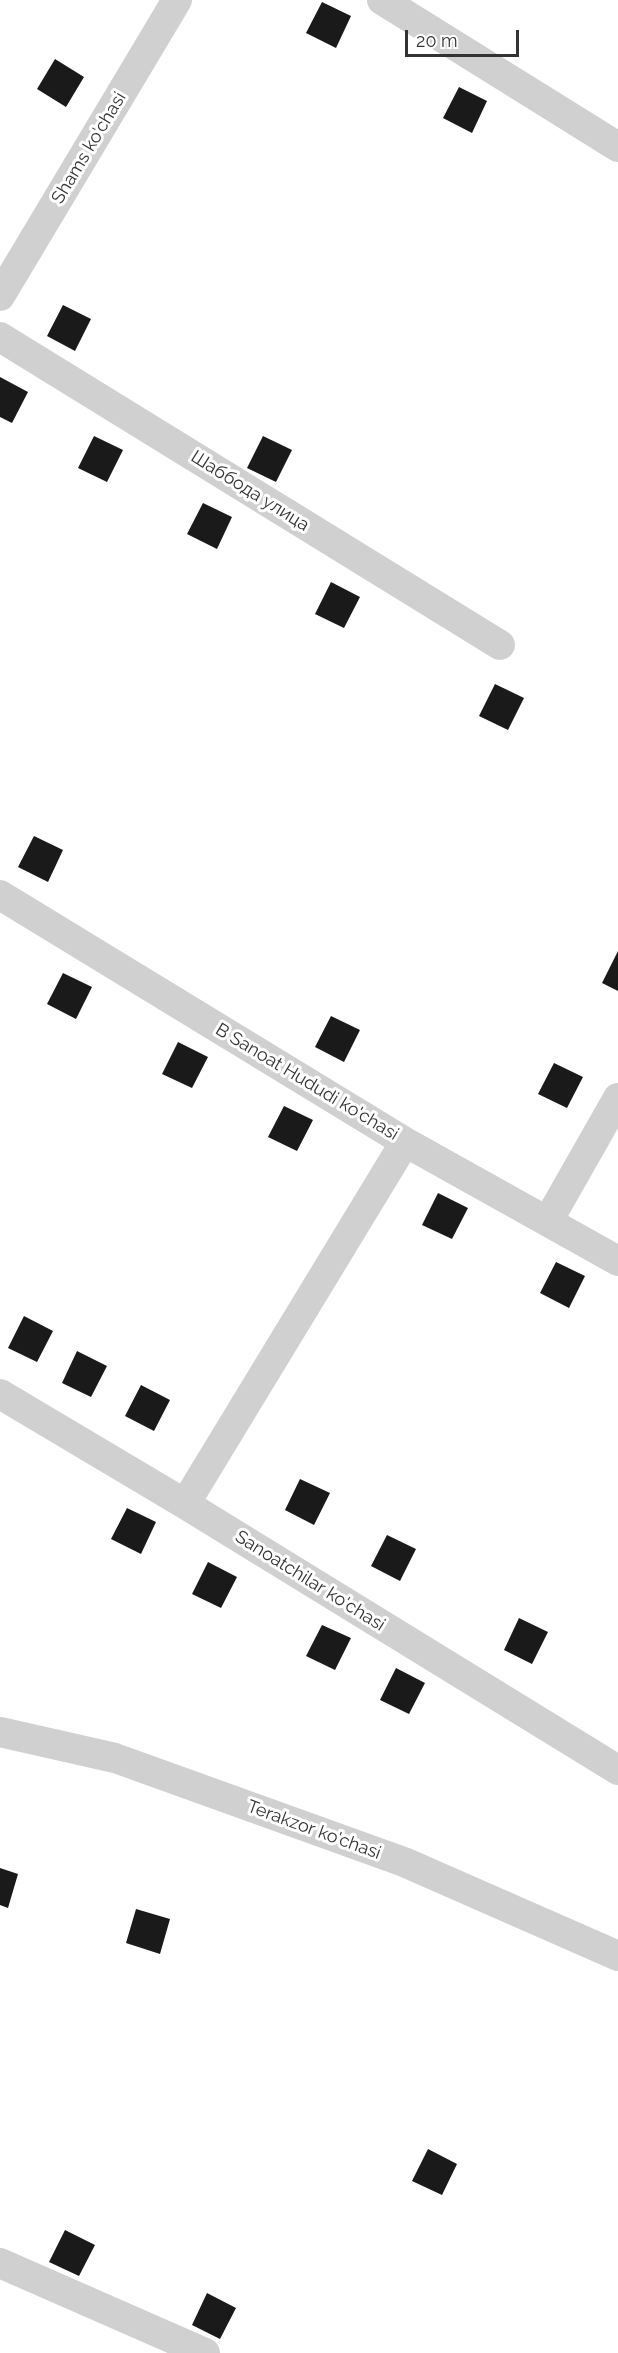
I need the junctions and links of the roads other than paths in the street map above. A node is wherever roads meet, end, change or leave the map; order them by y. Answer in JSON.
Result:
{"nodes":[{"id":1,"x":382,"y":0,"type":"edge"},
{"id":2,"x":165,"y":4,"type":"edge"},
{"id":3,"x":618,"y":147,"type":"edge"},
{"id":4,"x":0,"y":296,"type":"edge"},
{"id":5,"x":0,"y":337,"type":"edge"},
{"id":6,"x":500,"y":645,"type":"dead end"},
{"id":7,"x":0,"y":895,"type":"edge"},
{"id":8,"x":618,"y":1098,"type":"edge"},
{"id":9,"x":405,"y":1142,"type":"junction"},
{"id":10,"x":548,"y":1221,"type":"junction"},
{"id":11,"x":618,"y":1261,"type":"edge"},
{"id":12,"x":0,"y":1394,"type":"edge"},
{"id":13,"x":185,"y":1504,"type":"junction"},
{"id":14,"x":0,"y":1732,"type":"edge"},
{"id":15,"x":618,"y":1770,"type":"edge"},
{"id":16,"x":618,"y":1956,"type":"edge"},
{"id":17,"x":3,"y":2269,"type":"edge"},
{"id":18,"x":205,"y":2353,"type":"edge"}],
"edges":[{"from":1,"to":3,"type":"street"},
{"from":2,"to":4,"type":"street","name":"Shams ko'chasi"},
{"from":5,"to":6,"type":"street","name":"Шаббода улица"},
{"from":7,"to":9,"type":"street","name":"B Sanoat Hududi ko'chasi"},
{"from":8,"to":10,"type":"street"},
{"from":9,"to":10,"type":"street","name":"B Sanoat Hududi ko'chasi"},
{"from":9,"to":13,"type":"street"},
{"from":10,"to":11,"type":"street","name":"B Sanoat Hududi ko'chasi"},
{"from":12,"to":13,"type":"street","name":"Sanoatchilar ko'chasi"},
{"from":13,"to":15,"type":"street","name":"Sanoatchilar ko'chasi"},
{"from":14,"to":16,"type":"street","name":"Terakzor ko'chasi"},
{"from":17,"to":18,"type":"street"}]}
